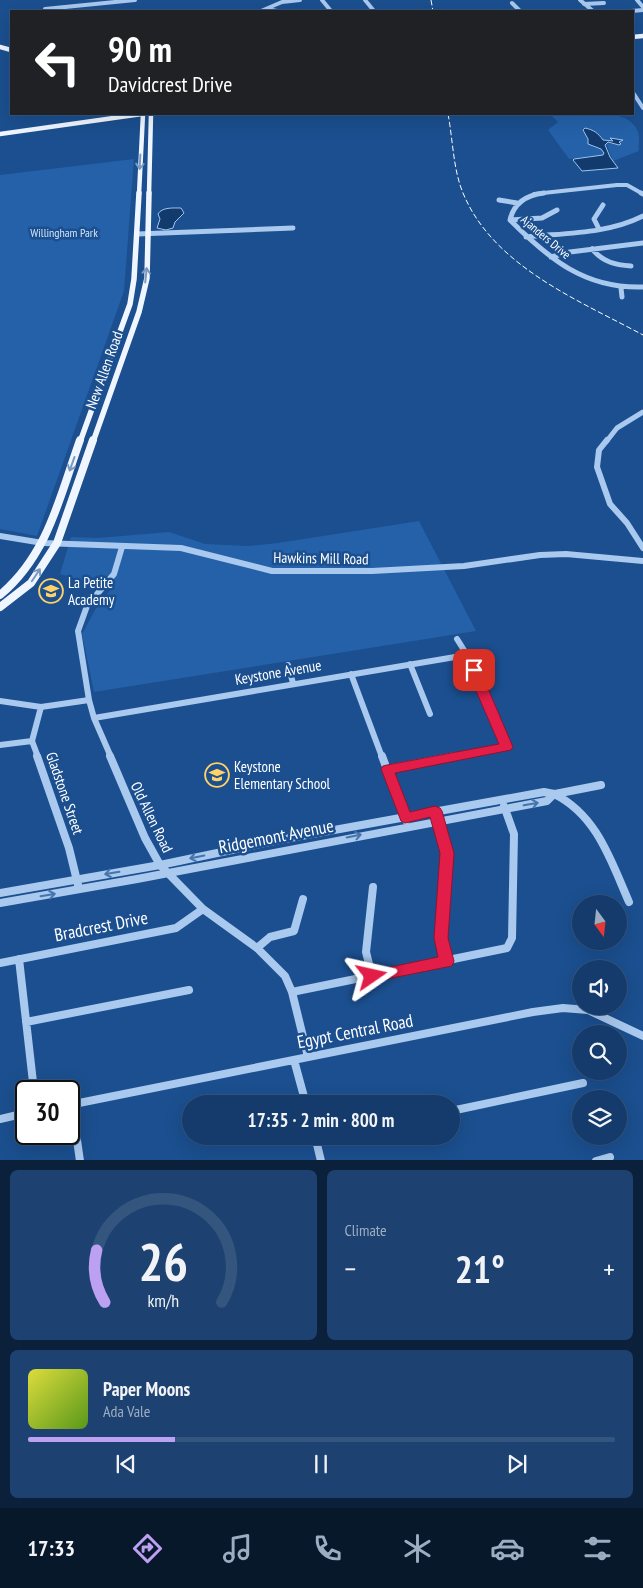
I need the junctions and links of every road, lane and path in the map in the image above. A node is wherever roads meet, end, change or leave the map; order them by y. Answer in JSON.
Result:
{"nodes":[{"id":1,"x":135,"y":0,"type":"edge"},
{"id":2,"x":300,"y":0,"type":"edge"},
{"id":3,"x":322,"y":0,"type":"edge"},
{"id":4,"x":365,"y":0,"type":"edge"},
{"id":5,"x":580,"y":0,"type":"edge"},
{"id":6,"x":637,"y":0,"type":"edge"},
{"id":7,"x":100,"y":2,"type":"edge"},
{"id":8,"x":512,"y":3,"type":"dead end"},
{"id":9,"x":604,"y":3,"type":"dead end"},
{"id":10,"x":584,"y":4,"type":"junction"},
{"id":11,"x":45,"y":9,"type":"dead end"},
{"id":12,"x":267,"y":9,"type":"junction"},
{"id":13,"x":643,"y":9,"type":"edge"},
{"id":14,"x":264,"y":10,"type":"edge"},
{"id":15,"x":272,"y":10,"type":"edge"},
{"id":16,"x":330,"y":10,"type":"edge"},
{"id":17,"x":373,"y":10,"type":"edge"},
{"id":18,"x":519,"y":10,"type":"edge"},
{"id":19,"x":592,"y":10,"type":"edge"},
{"id":20,"x":642,"y":102,"type":"edge"},
{"id":21,"x":643,"y":108,"type":"edge"},
{"id":22,"x":120,"y":115,"type":"edge"},
{"id":23,"x":134,"y":115,"type":"edge"},
{"id":24,"x":141,"y":115,"type":"edge"},
{"id":25,"x":151,"y":116,"type":"edge"},
{"id":26,"x":110,"y":118,"type":"junction"},
{"id":27,"x":137,"y":123,"type":"junction"},
{"id":28,"x":0,"y":133,"type":"edge"},
{"id":29,"x":643,"y":194,"type":"edge"},
{"id":30,"x":499,"y":200,"type":"dead end"},
{"id":31,"x":517,"y":203,"type":"junction"},
{"id":32,"x":604,"y":205,"type":"dead end"},
{"id":33,"x":556,"y":210,"type":"dead end"},
{"id":34,"x":643,"y":216,"type":"edge"},
{"id":35,"x":510,"y":220,"type":"junction"},
{"id":36,"x":293,"y":228,"type":"dead end"},
{"id":37,"x":599,"y":229,"type":"junction"},
{"id":38,"x":137,"y":234,"type":"junction"},
{"id":39,"x":148,"y":234,"type":"junction"},
{"id":40,"x":526,"y":237,"type":"junction"},
{"id":41,"x":643,"y":243,"type":"edge"},
{"id":42,"x":592,"y":249,"type":"junction"},
{"id":43,"x":551,"y":257,"type":"junction"},
{"id":44,"x":631,"y":266,"type":"dead end"},
{"id":45,"x":643,"y":287,"type":"edge"},
{"id":46,"x":622,"y":288,"type":"junction"},
{"id":47,"x":622,"y":297,"type":"dead end"},
{"id":48,"x":643,"y":412,"type":"edge"},
{"id":49,"x":88,"y":418,"type":"junction"},
{"id":50,"x":97,"y":430,"type":"junction"},
{"id":51,"x":0,"y":536,"type":"edge"},
{"id":52,"x":43,"y":543,"type":"junction"},
{"id":53,"x":57,"y":544,"type":"junction"},
{"id":54,"x":122,"y":547,"type":"junction"},
{"id":55,"x":643,"y":548,"type":"edge"},
{"id":56,"x":643,"y":561,"type":"edge"},
{"id":57,"x":0,"y":595,"type":"edge"},
{"id":58,"x":0,"y":607,"type":"edge"},
{"id":59,"x":457,"y":639,"type":"dead end"},
{"id":60,"x":467,"y":655,"type":"junction"},
{"id":61,"x":410,"y":664,"type":"junction"},
{"id":62,"x":288,"y":666,"type":"dead end"},
{"id":63,"x":351,"y":674,"type":"junction"},
{"id":64,"x":293,"y":682,"type":"junction"},
{"id":65,"x":89,"y":700,"type":"junction"},
{"id":66,"x":0,"y":701,"type":"edge"},
{"id":67,"x":41,"y":707,"type":"junction"},
{"id":68,"x":430,"y":714,"type":"dead end"},
{"id":69,"x":94,"y":718,"type":"junction"},
{"id":70,"x":32,"y":741,"type":"junction"},
{"id":71,"x":0,"y":745,"type":"edge"},
{"id":72,"x":387,"y":769,"type":"junction"},
{"id":73,"x":601,"y":785,"type":"dead end"},
{"id":74,"x":554,"y":794,"type":"junction"},
{"id":75,"x":503,"y":805,"type":"junction"},
{"id":76,"x":435,"y":811,"type":"junction"},
{"id":77,"x":405,"y":818,"type":"junction"},
{"id":78,"x":438,"y":821,"type":"junction"},
{"id":79,"x":409,"y":826,"type":"junction"},
{"id":80,"x":160,"y":865,"type":"junction"},
{"id":81,"x":169,"y":873,"type":"junction"},
{"id":82,"x":75,"y":879,"type":"junction"},
{"id":83,"x":373,"y":887,"type":"dead end"},
{"id":84,"x":79,"y":889,"type":"junction"},
{"id":85,"x":0,"y":893,"type":"edge"},
{"id":86,"x":303,"y":900,"type":"dead end"},
{"id":87,"x":630,"y":902,"type":"dead end"},
{"id":88,"x":0,"y":903,"type":"edge"},
{"id":89,"x":203,"y":909,"type":"junction"},
{"id":90,"x":256,"y":948,"type":"junction"},
{"id":91,"x":19,"y":959,"type":"junction"},
{"id":92,"x":447,"y":961,"type":"junction"},
{"id":93,"x":0,"y":963,"type":"edge"},
{"id":94,"x":372,"y":976,"type":"junction"},
{"id":95,"x":189,"y":990,"type":"dead end"},
{"id":96,"x":292,"y":992,"type":"junction"},
{"id":97,"x":26,"y":1022,"type":"junction"},
{"id":98,"x":643,"y":1036,"type":"edge"},
{"id":99,"x":308,"y":1057,"type":"junction"},
{"id":100,"x":294,"y":1060,"type":"junction"},
{"id":101,"x":33,"y":1080,"type":"edge"},
{"id":102,"x":583,"y":1083,"type":"dead end"},
{"id":103,"x":304,"y":1095,"type":"edge"},
{"id":104,"x":80,"y":1103,"type":"edge"},
{"id":105,"x":460,"y":1109,"type":"edge"},
{"id":106,"x":15,"y":1116,"type":"edge"},
{"id":107,"x":0,"y":1119,"type":"edge"},
{"id":108,"x":77,"y":1145,"type":"edge"},
{"id":109,"x":317,"y":1145,"type":"edge"},
{"id":110,"x":610,"y":1157,"type":"dead end"},
{"id":111,"x":80,"y":1160,"type":"edge"},
{"id":112,"x":321,"y":1160,"type":"edge"},
{"id":113,"x":596,"y":1160,"type":"edge"}],
"edges":[{"from":1,"to":7,"type":"street"},
{"from":2,"to":12,"type":"street"},
{"from":3,"to":16,"type":"street"},
{"from":4,"to":17,"type":"street"},
{"from":5,"to":10,"type":"street"},
{"from":6,"to":13,"type":"street"},
{"from":7,"to":11,"type":"street"},
{"from":8,"to":18,"type":"street"},
{"from":9,"to":10,"type":"street"},
{"from":10,"to":19,"type":"street"},
{"from":12,"to":14,"type":"street"},
{"from":12,"to":15,"type":"street"},
{"from":20,"to":21,"type":"street"},
{"from":22,"to":28,"type":"main road"},
{"from":23,"to":26,"type":"main road"},
{"from":24,"to":27,"type":"main road","name":"New Allen Road"},
{"from":25,"to":39,"type":"main road","name":"New Allen Road"},
{"from":26,"to":27,"type":"main road"},
{"from":26,"to":28,"type":"main road"},
{"from":27,"to":38,"type":"main road","name":"New Allen Road","one_way":true},
{"from":29,"to":31,"type":"street"},
{"from":30,"to":31,"type":"street"},
{"from":31,"to":35,"type":"street","name":"Ajanders Drive"},
{"from":32,"to":37,"type":"street"},
{"from":33,"to":35,"type":"street"},
{"from":34,"to":37,"type":"street"},
{"from":35,"to":40,"type":"street","name":"Ajanders Drive"},
{"from":36,"to":39,"type":"street"},
{"from":37,"to":40,"type":"street"},
{"from":38,"to":39,"type":"street"},
{"from":38,"to":49,"type":"main road","name":"New Allen Road"},
{"from":50,"to":39,"type":"main road","name":"New Allen Road","one_way":true},
{"from":40,"to":43,"type":"street","name":"Ajanders Drive"},
{"from":41,"to":42,"type":"street"},
{"from":42,"to":43,"type":"street"},
{"from":42,"to":44,"type":"street"},
{"from":43,"to":46,"type":"street","name":"Ajanders Drive"},
{"from":45,"to":46,"type":"street","name":"Ajanders Drive"},
{"from":46,"to":47,"type":"street"},
{"from":48,"to":55,"type":"street"},
{"from":49,"to":50,"type":"main road"},
{"from":49,"to":52,"type":"main road","name":"New Allen Road","one_way":true},
{"from":50,"to":53,"type":"main road","name":"New Allen Road"},
{"from":51,"to":52,"type":"street","name":"Hawkins Mill Road"},
{"from":52,"to":53,"type":"street","name":"Hawkins Mill Road"},
{"from":52,"to":57,"type":"main road","name":"New Allen Road"},
{"from":53,"to":54,"type":"street","name":"Hawkins Mill Road"},
{"from":58,"to":53,"type":"main road","name":"New Allen Road","one_way":true},
{"from":54,"to":56,"type":"street","name":"Hawkins Mill Road"},
{"from":54,"to":65,"type":"street","name":"Old Allen Road"},
{"from":59,"to":60,"type":"street"},
{"from":60,"to":61,"type":"street","name":"Keystone Avenue"},
{"from":60,"to":72,"type":"street"},
{"from":61,"to":63,"type":"street","name":"Keystone Avenue"},
{"from":61,"to":68,"type":"street"},
{"from":62,"to":64,"type":"street"},
{"from":63,"to":64,"type":"street","name":"Keystone Avenue"},
{"from":63,"to":72,"type":"street"},
{"from":64,"to":69,"type":"street","name":"Keystone Avenue"},
{"from":65,"to":67,"type":"street"},
{"from":65,"to":69,"type":"street","name":"Old Allen Road"},
{"from":66,"to":67,"type":"street"},
{"from":67,"to":70,"type":"street","name":"Gladstone Street"},
{"from":69,"to":80,"type":"street","name":"Old Allen Road"},
{"from":70,"to":71,"type":"street"},
{"from":70,"to":82,"type":"street","name":"Gladstone Street"},
{"from":72,"to":77,"type":"street"},
{"from":73,"to":74,"type":"street","name":"Ridgemont Avenue"},
{"from":74,"to":75,"type":"street","name":"Ridgemont Avenue"},
{"from":74,"to":87,"type":"street"},
{"from":75,"to":76,"type":"street","name":"Ridgemont Avenue"},
{"from":75,"to":78,"type":"street","name":"Ridgemont Avenue"},
{"from":75,"to":92,"type":"street"},
{"from":76,"to":77,"type":"street","name":"Ridgemont Avenue"},
{"from":76,"to":78,"type":"street"},
{"from":77,"to":79,"type":"street"},
{"from":77,"to":80,"type":"street","name":"Ridgemont Avenue","one_way":true},
{"from":78,"to":79,"type":"street","name":"Ridgemont Avenue"},
{"from":78,"to":92,"type":"street"},
{"from":81,"to":79,"type":"street","name":"Ridgemont Avenue","one_way":true},
{"from":80,"to":81,"type":"street","name":"Old Allen Road"},
{"from":80,"to":82,"type":"street","name":"Ridgemont Avenue","one_way":true},
{"from":81,"to":84,"type":"street","name":"Ridgemont Avenue"},
{"from":81,"to":89,"type":"street","name":"Old Allen Road"},
{"from":82,"to":84,"type":"street","name":"Gladstone Street"},
{"from":82,"to":85,"type":"street","name":"Ridgemont Avenue"},
{"from":83,"to":94,"type":"street"},
{"from":88,"to":84,"type":"street","name":"Ridgemont Avenue","one_way":true},
{"from":86,"to":90,"type":"street"},
{"from":89,"to":90,"type":"street","name":"Old Allen Road"},
{"from":89,"to":91,"type":"street","name":"Bradcrest Drive"},
{"from":90,"to":96,"type":"street","name":"Old Allen Road"},
{"from":91,"to":93,"type":"street","name":"Bradcrest Drive"},
{"from":91,"to":97,"type":"street"},
{"from":92,"to":94,"type":"street"},
{"from":94,"to":96,"type":"street"},
{"from":95,"to":97,"type":"street"},
{"from":96,"to":99,"type":"street","name":"Old Allen Road"},
{"from":97,"to":101,"type":"street"},
{"from":98,"to":99,"type":"street","name":"Egypt Central Road"},
{"from":99,"to":100,"type":"street","name":"Egypt Central Road"},
{"from":100,"to":103,"type":"street"},
{"from":100,"to":104,"type":"street","name":"Egypt Central Road"},
{"from":102,"to":105,"type":"street"},
{"from":106,"to":107,"type":"street"},
{"from":108,"to":111,"type":"street"},
{"from":109,"to":112,"type":"street"},
{"from":110,"to":113,"type":"street"}]}
